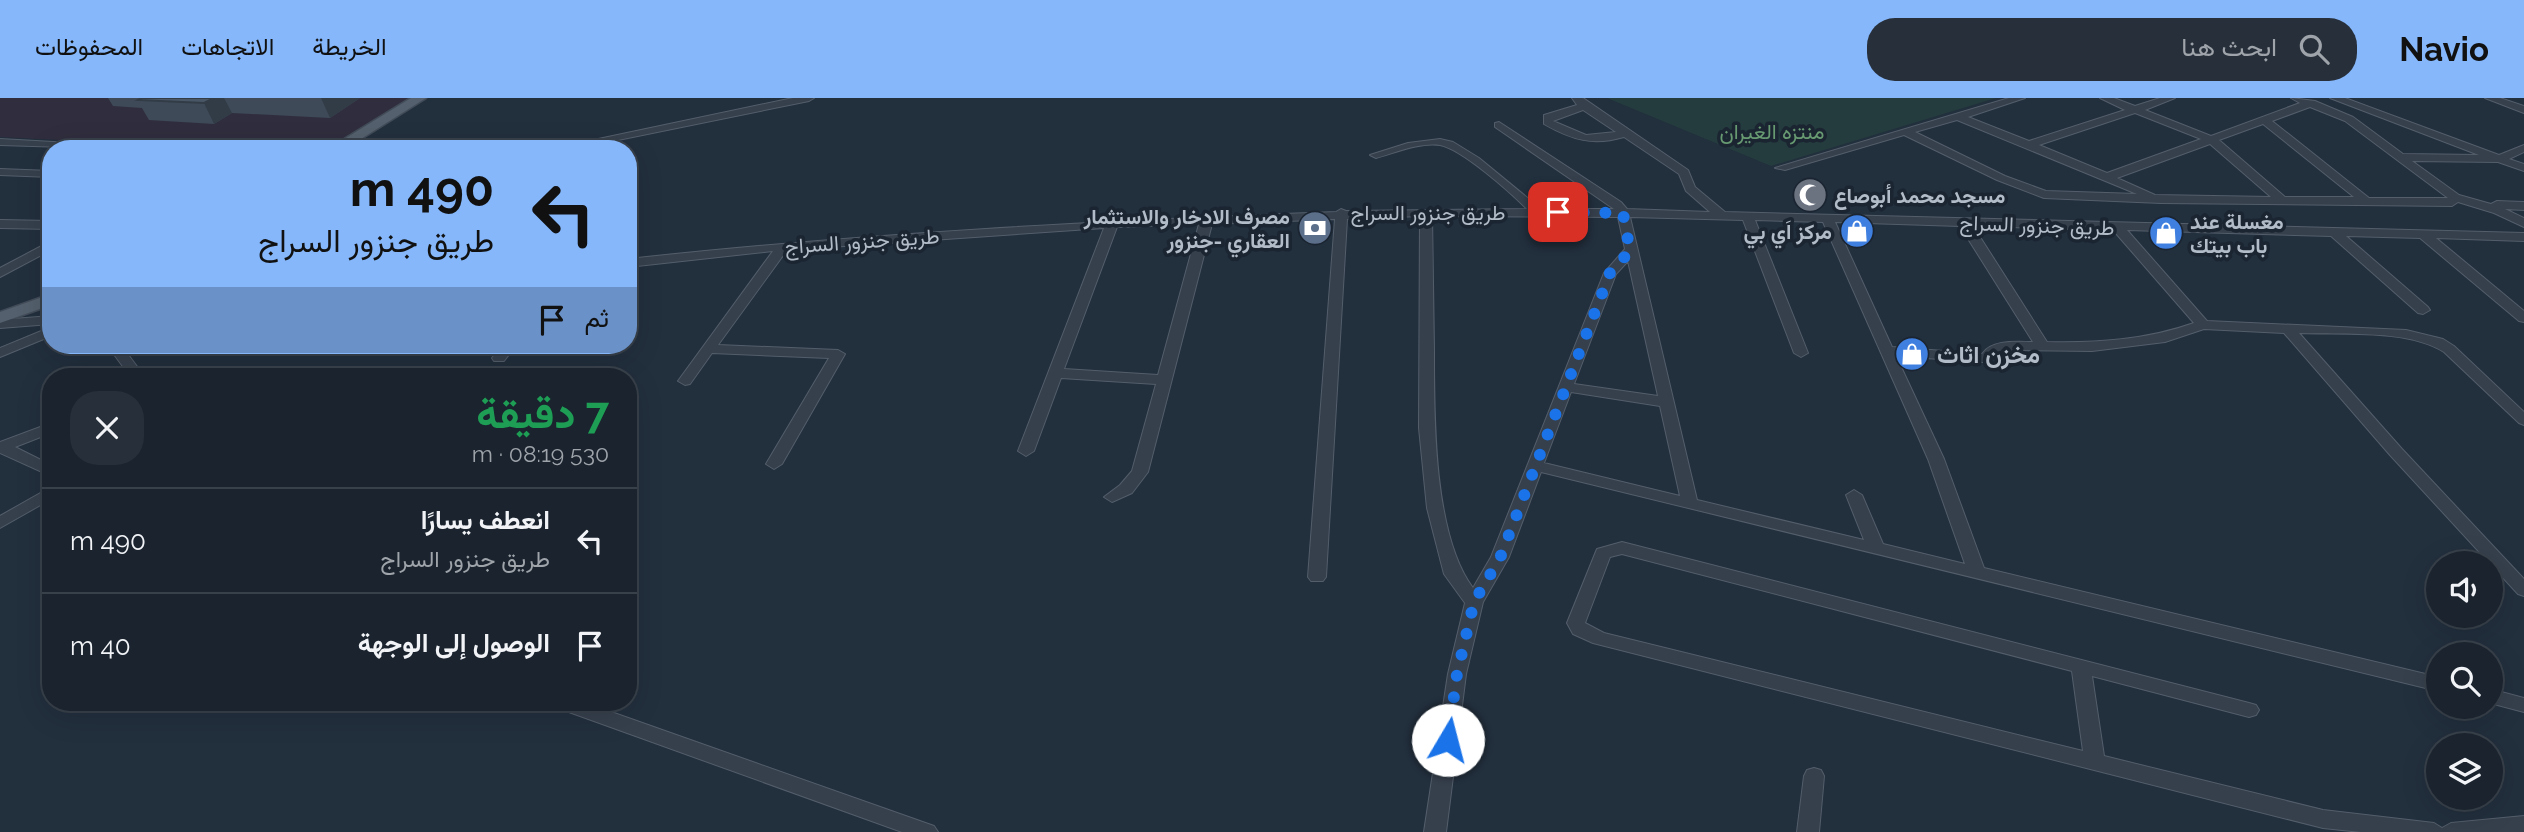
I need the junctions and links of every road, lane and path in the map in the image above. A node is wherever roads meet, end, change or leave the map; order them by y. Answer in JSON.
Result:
{"nodes":[{"id":1,"x":421,"y":98,"type":"edge"},
{"id":2,"x":433,"y":98,"type":"edge"},
{"id":3,"x":809,"y":98,"type":"edge"},
{"id":4,"x":2020,"y":98,"type":"edge"},
{"id":5,"x":2105,"y":98,"type":"edge"},
{"id":6,"x":2170,"y":98,"type":"edge"},
{"id":7,"x":2296,"y":98,"type":"edge"},
{"id":8,"x":2335,"y":98,"type":"edge"},
{"id":9,"x":2490,"y":98,"type":"edge"},
{"id":10,"x":1580,"y":102,"type":"edge"},
{"id":11,"x":2311,"y":103,"type":"junction"},
{"id":12,"x":2135,"y":109,"type":"junction"},
{"id":13,"x":2524,"y":110,"type":"edge"},
{"id":14,"x":1960,"y":117,"type":"junction"},
{"id":15,"x":2265,"y":120,"type":"junction"},
{"id":16,"x":1499,"y":125,"type":"dead end"},
{"id":17,"x":1906,"y":132,"type":"junction"},
{"id":18,"x":1626,"y":133,"type":"junction"},
{"id":19,"x":350,"y":140,"type":"edge"},
{"id":20,"x":364,"y":140,"type":"edge"},
{"id":21,"x":601,"y":140,"type":"edge"},
{"id":22,"x":2212,"y":140,"type":"junction"},
{"id":23,"x":0,"y":142,"type":"edge"},
{"id":24,"x":42,"y":144,"type":"edge"},
{"id":25,"x":2029,"y":145,"type":"junction"},
{"id":26,"x":0,"y":148,"type":"edge"},
{"id":27,"x":2524,"y":148,"type":"edge"},
{"id":28,"x":42,"y":150,"type":"edge"},
{"id":29,"x":1376,"y":155,"type":"dead end"},
{"id":30,"x":2401,"y":157,"type":"junction"},
{"id":31,"x":2499,"y":159,"type":"junction"},
{"id":32,"x":1781,"y":168,"type":"dead end"},
{"id":33,"x":2524,"y":168,"type":"edge"},
{"id":34,"x":0,"y":172,"type":"edge"},
{"id":35,"x":42,"y":174,"type":"edge"},
{"id":36,"x":2105,"y":178,"type":"junction"},
{"id":37,"x":2455,"y":198,"type":"junction"},
{"id":38,"x":2161,"y":199,"type":"junction"},
{"id":39,"x":2282,"y":200,"type":"junction"},
{"id":40,"x":2366,"y":201,"type":"junction"},
{"id":41,"x":2484,"y":205,"type":"junction"},
{"id":42,"x":2524,"y":206,"type":"edge"},
{"id":43,"x":1426,"y":212,"type":"junction"},
{"id":44,"x":1537,"y":212,"type":"junction"},
{"id":45,"x":1341,"y":213,"type":"junction"},
{"id":46,"x":1623,"y":213,"type":"junction"},
{"id":47,"x":1721,"y":215,"type":"junction"},
{"id":48,"x":1748,"y":217,"type":"junction"},
{"id":49,"x":1827,"y":218,"type":"junction"},
{"id":50,"x":1207,"y":219,"type":"junction"},
{"id":51,"x":1964,"y":222,"type":"junction"},
{"id":52,"x":2524,"y":223,"type":"edge"},
{"id":53,"x":0,"y":224,"type":"edge"},
{"id":54,"x":1112,"y":224,"type":"junction"},
{"id":55,"x":42,"y":225,"type":"edge"},
{"id":56,"x":2118,"y":228,"type":"junction"},
{"id":57,"x":2335,"y":233,"type":"junction"},
{"id":58,"x":2424,"y":235,"type":"junction"},
{"id":59,"x":2524,"y":237,"type":"edge"},
{"id":60,"x":783,"y":246,"type":"junction"},
{"id":61,"x":42,"y":250,"type":"edge"},
{"id":62,"x":1630,"y":251,"type":"junction"},
{"id":63,"x":637,"y":261,"type":"edge"},
{"id":64,"x":0,"y":273,"type":"edge"},
{"id":65,"x":42,"y":295,"type":"edge"},
{"id":66,"x":42,"y":302,"type":"edge"},
{"id":67,"x":0,"y":310,"type":"edge"},
{"id":68,"x":2423,"y":310,"type":"dead end"},
{"id":69,"x":2523,"y":316,"type":"edge"},
{"id":70,"x":0,"y":318,"type":"edge"},
{"id":71,"x":42,"y":321,"type":"edge"},
{"id":72,"x":0,"y":324,"type":"edge"},
{"id":73,"x":2203,"y":325,"type":"junction"},
{"id":74,"x":2288,"y":329,"type":"junction"},
{"id":75,"x":42,"y":335,"type":"edge"},
{"id":76,"x":2043,"y":347,"type":"junction"},
{"id":77,"x":709,"y":349,"type":"junction"},
{"id":78,"x":1888,"y":351,"type":"junction"},
{"id":79,"x":0,"y":354,"type":"edge"},
{"id":80,"x":502,"y":354,"type":"edge"},
{"id":81,"x":1801,"y":354,"type":"dead end"},
{"id":82,"x":499,"y":358,"type":"dead end"},
{"id":83,"x":1056,"y":373,"type":"junction"},
{"id":84,"x":1164,"y":380,"type":"junction"},
{"id":85,"x":685,"y":381,"type":"dead end"},
{"id":86,"x":1567,"y":387,"type":"junction"},
{"id":87,"x":1665,"y":401,"type":"junction"},
{"id":88,"x":2524,"y":420,"type":"edge"},
{"id":89,"x":42,"y":431,"type":"edge"},
{"id":90,"x":1,"y":448,"type":"edge"},
{"id":91,"x":1026,"y":451,"type":"dead end"},
{"id":92,"x":774,"y":464,"type":"dead end"},
{"id":93,"x":1536,"y":466,"type":"junction"},
{"id":94,"x":42,"y":467,"type":"edge"},
{"id":95,"x":1854,"y":495,"type":"dead end"},
{"id":96,"x":42,"y":497,"type":"edge"},
{"id":97,"x":1112,"y":497,"type":"dead end"},
{"id":98,"x":1690,"y":503,"type":"junction"},
{"id":99,"x":0,"y":523,"type":"edge"},
{"id":100,"x":1877,"y":550,"type":"junction"},
{"id":101,"x":1978,"y":574,"type":"junction"},
{"id":102,"x":1317,"y":577,"type":"dead end"},
{"id":103,"x":2524,"y":590,"type":"edge"},
{"id":104,"x":1474,"y":602,"type":"junction"},
{"id":105,"x":2081,"y":666,"type":"junction"},
{"id":106,"x":2426,"y":681,"type":"edge"},
{"id":107,"x":2503,"y":699,"type":"edge"},
{"id":108,"x":2524,"y":705,"type":"edge"},
{"id":109,"x":2249,"y":710,"type":"dead end"},
{"id":110,"x":587,"y":711,"type":"edge"},
{"id":111,"x":2095,"y":762,"type":"junction"},
{"id":112,"x":1814,"y":776,"type":"dead end"},
{"id":113,"x":2524,"y":825,"type":"edge"},
{"id":114,"x":927,"y":832,"type":"edge"},
{"id":115,"x":1435,"y":832,"type":"edge"},
{"id":116,"x":1808,"y":832,"type":"edge"},
{"id":117,"x":2434,"y":832,"type":"edge"},
{"id":118,"x":2451,"y":832,"type":"edge"}],
"edges":[{"from":1,"to":19,"type":"main road"},
{"from":2,"to":20,"type":"main road"},
{"from":3,"to":21,"type":"street"},
{"from":4,"to":14,"type":"street"},
{"from":5,"to":12,"type":"street"},
{"from":6,"to":12,"type":"street"},
{"from":7,"to":11,"type":"street"},
{"from":8,"to":31,"type":"street"},
{"from":9,"to":13,"type":"street"},
{"from":10,"to":18,"type":"street"},
{"from":10,"to":18,"type":"street"},
{"from":11,"to":15,"type":"street"},
{"from":11,"to":30,"type":"street"},
{"from":12,"to":22,"type":"street"},
{"from":12,"to":25,"type":"street"},
{"from":14,"to":17,"type":"street"},
{"from":14,"to":25,"type":"street"},
{"from":15,"to":22,"type":"street"},
{"from":15,"to":40,"type":"street"},
{"from":16,"to":46,"type":"street"},
{"from":17,"to":32,"type":"street"},
{"from":17,"to":38,"type":"street"},
{"from":18,"to":47,"type":"street"},
{"from":22,"to":36,"type":"street"},
{"from":22,"to":39,"type":"street"},
{"from":23,"to":24,"type":"street"},
{"from":25,"to":36,"type":"street"},
{"from":26,"to":28,"type":"street"},
{"from":27,"to":31,"type":"street"},
{"from":29,"to":44,"type":"street"},
{"from":30,"to":31,"type":"street"},
{"from":30,"to":37,"type":"street"},
{"from":31,"to":33,"type":"street"},
{"from":34,"to":35,"type":"street"},
{"from":36,"to":38,"type":"street"},
{"from":37,"to":40,"type":"street"},
{"from":37,"to":41,"type":"street"},
{"from":38,"to":39,"type":"street"},
{"from":39,"to":40,"type":"street"},
{"from":41,"to":42,"type":"street"},
{"from":41,"to":52,"type":"street"},
{"from":43,"to":44,"type":"street","name":"طريق جنزور السراج"},
{"from":43,"to":45,"type":"street","name":"طريق جنزور السراج"},
{"from":43,"to":104,"type":"street"},
{"from":44,"to":46,"type":"street","name":"طريق جنزور السراج"},
{"from":45,"to":50,"type":"street","name":"طريق جنزور السراج"},
{"from":45,"to":102,"type":"street"},
{"from":46,"to":47,"type":"street","name":"طريق جنزور السراج"},
{"from":46,"to":62,"type":"street"},
{"from":47,"to":48,"type":"street","name":"طريق جنزور السراج"},
{"from":48,"to":49,"type":"street","name":"طريق جنزور السراج"},
{"from":48,"to":81,"type":"street"},
{"from":49,"to":51,"type":"street","name":"طريق جنزور السراج"},
{"from":49,"to":78,"type":"street"},
{"from":50,"to":54,"type":"street","name":"طريق جنزور السراج"},
{"from":50,"to":84,"type":"street"},
{"from":51,"to":56,"type":"street","name":"طريق جنزور السراج"},
{"from":51,"to":76,"type":"street"},
{"from":53,"to":55,"type":"street"},
{"from":54,"to":60,"type":"street","name":"طريق جنزور السراج"},
{"from":54,"to":83,"type":"street"},
{"from":56,"to":57,"type":"street","name":"طريق جنزور السراج"},
{"from":56,"to":73,"type":"street"},
{"from":57,"to":58,"type":"street","name":"طريق جنزور السراج"},
{"from":57,"to":68,"type":"street"},
{"from":58,"to":59,"type":"street","name":"طريق جنزور السراج"},
{"from":58,"to":69,"type":"street"},
{"from":60,"to":63,"type":"street","name":"طريق جنزور السراج"},
{"from":60,"to":77,"type":"street"},
{"from":61,"to":64,"type":"street"},
{"from":62,"to":86,"type":"street"},
{"from":62,"to":87,"type":"street"},
{"from":65,"to":67,"type":"main road"},
{"from":66,"to":70,"type":"main road"},
{"from":71,"to":72,"type":"street"},
{"from":73,"to":74,"type":"street"},
{"from":73,"to":76,"type":"street"},
{"from":74,"to":88,"type":"street"},
{"from":74,"to":103,"type":"street"},
{"from":75,"to":79,"type":"street"},
{"from":76,"to":78,"type":"street"},
{"from":77,"to":85,"type":"street"},
{"from":77,"to":92,"type":"street"},
{"from":78,"to":101,"type":"street"},
{"from":80,"to":82,"type":"street"},
{"from":83,"to":84,"type":"street"},
{"from":83,"to":91,"type":"street"},
{"from":84,"to":97,"type":"street"},
{"from":86,"to":87,"type":"street"},
{"from":86,"to":93,"type":"street"},
{"from":87,"to":98,"type":"street"},
{"from":89,"to":90,"type":"street"},
{"from":90,"to":94,"type":"street"},
{"from":93,"to":98,"type":"street"},
{"from":93,"to":104,"type":"street"},
{"from":95,"to":100,"type":"street"},
{"from":96,"to":99,"type":"street"},
{"from":98,"to":100,"type":"street"},
{"from":100,"to":101,"type":"street"},
{"from":101,"to":106,"type":"street"},
{"from":104,"to":115,"type":"street"},
{"from":105,"to":109,"type":"street"},
{"from":105,"to":111,"type":"street"},
{"from":105,"to":111,"type":"street"},
{"from":107,"to":108,"type":"street"},
{"from":110,"to":114,"type":"street"},
{"from":111,"to":117,"type":"street"},
{"from":112,"to":116,"type":"street"},
{"from":113,"to":118,"type":"street"}]}
